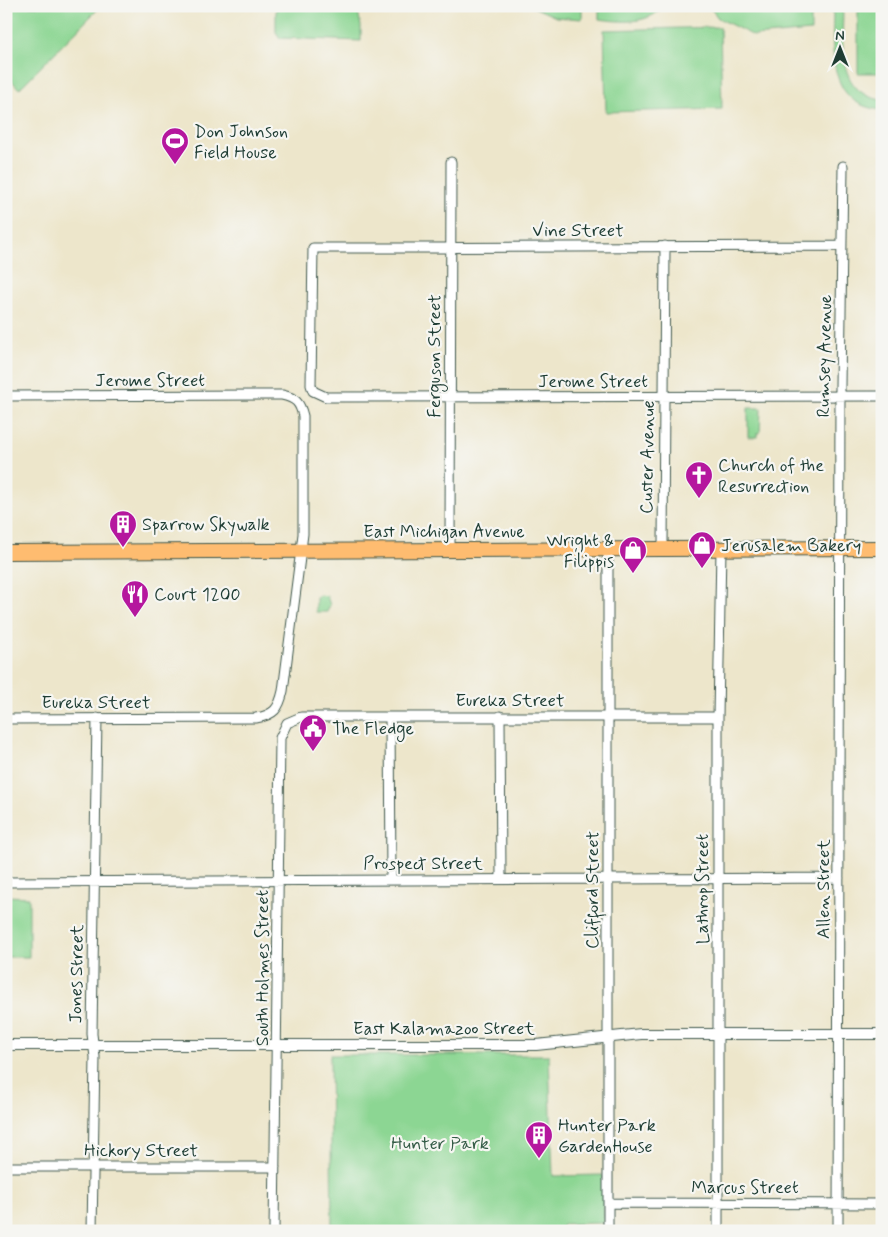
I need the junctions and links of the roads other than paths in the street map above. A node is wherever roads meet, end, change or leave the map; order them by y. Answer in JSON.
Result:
{"nodes":[{"id":1,"x":451,"y":162,"type":"dead end"},
{"id":2,"x":843,"y":166,"type":"dead end"},
{"id":3,"x":665,"y":246,"type":"junction"},
{"id":4,"x":842,"y":246,"type":"junction"},
{"id":5,"x":450,"y":247,"type":"junction"},
{"id":6,"x":311,"y":385,"type":"joint"},
{"id":7,"x":6,"y":396,"type":"edge"},
{"id":8,"x":840,"y":396,"type":"junction"},
{"id":9,"x":882,"y":396,"type":"edge"},
{"id":10,"x":450,"y":397,"type":"junction"},
{"id":11,"x":664,"y":397,"type":"junction"},
{"id":12,"x":608,"y":548,"type":"junction"},
{"id":13,"x":662,"y":548,"type":"junction"},
{"id":14,"x":721,"y":548,"type":"junction"},
{"id":15,"x":840,"y":548,"type":"junction"},
{"id":16,"x":882,"y":548,"type":"edge"},
{"id":17,"x":450,"y":550,"type":"junction"},
{"id":18,"x":302,"y":551,"type":"junction"},
{"id":19,"x":6,"y":552,"type":"edge"},
{"id":20,"x":500,"y":716,"type":"junction"},
{"id":21,"x":608,"y":716,"type":"junction"},
{"id":22,"x":302,"y":717,"type":"joint"},
{"id":23,"x":390,"y":717,"type":"junction"},
{"id":24,"x":718,"y":717,"type":"junction"},
{"id":25,"x":98,"y":718,"type":"junction"},
{"id":26,"x":6,"y":719,"type":"edge"},
{"id":27,"x":608,"y":878,"type":"junction"},
{"id":28,"x":719,"y":878,"type":"junction"},
{"id":29,"x":839,"y":878,"type":"junction"},
{"id":30,"x":501,"y":879,"type":"junction"},
{"id":31,"x":278,"y":880,"type":"junction"},
{"id":32,"x":391,"y":880,"type":"junction"},
{"id":33,"x":6,"y":882,"type":"edge"},
{"id":34,"x":94,"y":882,"type":"junction"},
{"id":35,"x":718,"y":1033,"type":"junction"},
{"id":36,"x":840,"y":1034,"type":"junction"},
{"id":37,"x":882,"y":1034,"type":"edge"},
{"id":38,"x":608,"y":1037,"type":"junction"},
{"id":39,"x":6,"y":1045,"type":"edge"},
{"id":40,"x":278,"y":1045,"type":"junction"},
{"id":41,"x":93,"y":1046,"type":"junction"},
{"id":42,"x":93,"y":1166,"type":"junction"},
{"id":43,"x":6,"y":1167,"type":"edge"},
{"id":44,"x":275,"y":1167,"type":"junction"},
{"id":45,"x":608,"y":1203,"type":"junction"},
{"id":46,"x":718,"y":1203,"type":"junction"},
{"id":47,"x":838,"y":1204,"type":"junction"},
{"id":48,"x":882,"y":1204,"type":"edge"},
{"id":49,"x":92,"y":1231,"type":"edge"},
{"id":50,"x":274,"y":1231,"type":"edge"},
{"id":51,"x":608,"y":1231,"type":"edge"},
{"id":52,"x":718,"y":1231,"type":"edge"},
{"id":53,"x":838,"y":1231,"type":"edge"}],
"edges":[{"from":1,"to":5,"type":"street","name":"Ferguson Street"},
{"from":2,"to":4,"type":"street","name":"Rumsey Avenue"},
{"from":3,"to":4,"type":"street","name":"Vine Street"},
{"from":3,"to":5,"type":"street","name":"Vine Street"},
{"from":3,"to":11,"type":"street","name":"Custer Avenue"},
{"from":4,"to":8,"type":"street","name":"Rumsey Avenue"},
{"from":5,"to":6,"type":"street","name":"Vine Street"},
{"from":5,"to":10,"type":"street","name":"Ferguson Street"},
{"from":6,"to":10,"type":"street","name":"Jerome Street"},
{"from":7,"to":18,"type":"street","name":"Jerome Street"},
{"from":8,"to":9,"type":"street","name":"Jerome Street"},
{"from":8,"to":11,"type":"street","name":"Jerome Street"},
{"from":8,"to":15,"type":"street","name":"Rumsey Avenue"},
{"from":10,"to":11,"type":"street","name":"Jerome Street"},
{"from":10,"to":17,"type":"street","name":"Ferguson Street"},
{"from":11,"to":13,"type":"street","name":"Custer Avenue"},
{"from":12,"to":13,"type":"main road","name":"East Michigan Avenue"},
{"from":12,"to":17,"type":"main road","name":"East Michigan Avenue"},
{"from":12,"to":21,"type":"street","name":"Clifford Street"},
{"from":13,"to":14,"type":"main road","name":"East Michigan Avenue"},
{"from":14,"to":15,"type":"main road","name":"East Michigan Avenue"},
{"from":14,"to":24,"type":"street","name":"Lathrop Street"},
{"from":15,"to":16,"type":"main road","name":"East Michigan Avenue"},
{"from":15,"to":29,"type":"street","name":"Allen Street"},
{"from":17,"to":18,"type":"main road","name":"East Michigan Avenue"},
{"from":18,"to":19,"type":"main road","name":"East Michigan Avenue"},
{"from":18,"to":25,"type":"street","name":"Eureka Street"},
{"from":20,"to":21,"type":"street","name":"Eureka Street"},
{"from":20,"to":23,"type":"street","name":"Eureka Street"},
{"from":20,"to":30,"type":"street"},
{"from":21,"to":24,"type":"street","name":"Eureka Street"},
{"from":21,"to":27,"type":"street","name":"Clifford Street"},
{"from":22,"to":23,"type":"street","name":"Eureka Street"},
{"from":22,"to":31,"type":"street","name":"South Holmes Street"},
{"from":23,"to":32,"type":"street"},
{"from":24,"to":28,"type":"street","name":"Lathrop Street"},
{"from":25,"to":26,"type":"street","name":"Eureka Street"},
{"from":25,"to":34,"type":"street","name":"Jones Street"},
{"from":27,"to":28,"type":"street","name":"Prospect Street"},
{"from":27,"to":30,"type":"street","name":"Prospect Street"},
{"from":27,"to":38,"type":"street","name":"Clifford Street"},
{"from":28,"to":29,"type":"street","name":"Prospect Street"},
{"from":28,"to":35,"type":"street","name":"Lathrop Street"},
{"from":29,"to":36,"type":"street","name":"Allen Street"},
{"from":30,"to":32,"type":"street","name":"Prospect Street"},
{"from":31,"to":32,"type":"street","name":"Prospect Street"},
{"from":31,"to":34,"type":"street","name":"Prospect Street"},
{"from":31,"to":40,"type":"street","name":"South Holmes Street"},
{"from":33,"to":34,"type":"street","name":"Prospect Street"},
{"from":34,"to":41,"type":"street","name":"Jones Street"},
{"from":35,"to":36,"type":"street","name":"East Kalamazoo Street"},
{"from":35,"to":38,"type":"street","name":"East Kalamazoo Street"},
{"from":35,"to":46,"type":"street","name":"Lathrop Street"},
{"from":36,"to":37,"type":"street","name":"East Kalamazoo Street"},
{"from":36,"to":47,"type":"street","name":"Allen Street"},
{"from":38,"to":40,"type":"street","name":"East Kalamazoo Street"},
{"from":38,"to":45,"type":"street","name":"Clifford Street"},
{"from":39,"to":41,"type":"street","name":"East Kalamazoo Street"},
{"from":40,"to":41,"type":"street","name":"East Kalamazoo Street"},
{"from":40,"to":44,"type":"street","name":"South Holmes Street"},
{"from":41,"to":42,"type":"street","name":"Jones Street"},
{"from":42,"to":43,"type":"street","name":"Hickory Street"},
{"from":42,"to":44,"type":"street","name":"Hickory Street"},
{"from":42,"to":49,"type":"street","name":"Jones Street"},
{"from":44,"to":50,"type":"street","name":"South Holmes Street"},
{"from":45,"to":46,"type":"street","name":"Marcus Street"},
{"from":45,"to":51,"type":"street","name":"Clifford Street"},
{"from":46,"to":47,"type":"street","name":"Marcus Street"},
{"from":46,"to":52,"type":"street","name":"Lathrop Street"},
{"from":47,"to":48,"type":"street","name":"Marcus Street"},
{"from":47,"to":53,"type":"street","name":"Allen Street"}]}
